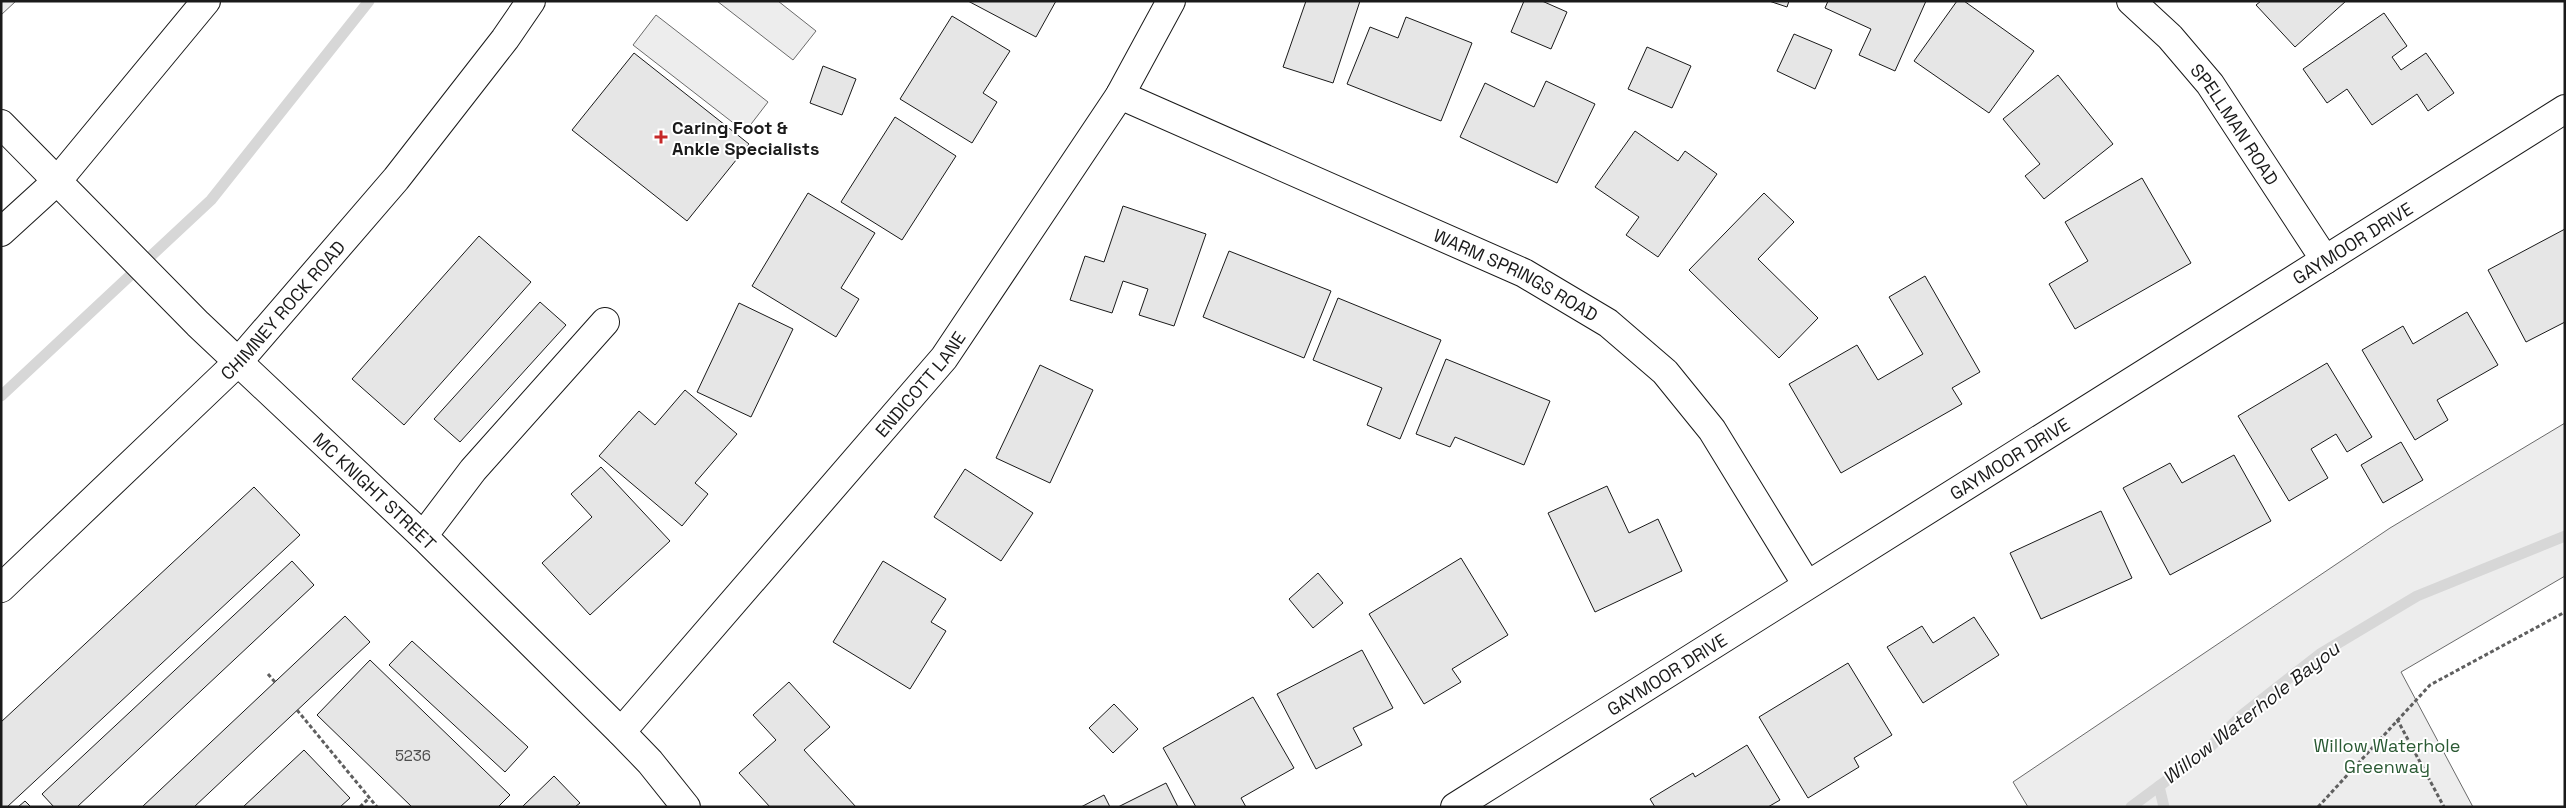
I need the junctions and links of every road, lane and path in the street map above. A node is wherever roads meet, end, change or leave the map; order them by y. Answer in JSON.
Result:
{"nodes":[{"id":1,"x":206,"y":1,"type":"edge"},
{"id":2,"x":531,"y":1,"type":"edge"},
{"id":3,"x":1171,"y":1,"type":"edge"},
{"id":4,"x":2131,"y":1,"type":"edge"},
{"id":5,"x":1120,"y":95,"type":"junction"},
{"id":6,"x":2565,"y":109,"type":"edge"},
{"id":7,"x":1,"y":124,"type":"edge"},
{"id":8,"x":58,"y":180,"type":"junction"},
{"id":9,"x":1,"y":232,"type":"edge"},
{"id":10,"x":2325,"y":260,"type":"junction"},
{"id":11,"x":605,"y":322,"type":"dead end"},
{"id":12,"x":239,"y":362,"type":"junction"},
{"id":13,"x":423,"y":536,"type":"junction"},
{"id":14,"x":1807,"y":585,"type":"junction"},
{"id":15,"x":1,"y":588,"type":"edge"},
{"id":16,"x":2565,"y":612,"type":"edge"},
{"id":17,"x":268,"y":674,"type":"dead end"},
{"id":18,"x":274,"y":682,"type":"dead end"},
{"id":19,"x":298,"y":710,"type":"dead end"},
{"id":20,"x":2397,"y":718,"type":"junction"},
{"id":21,"x":621,"y":732,"type":"junction"},
{"id":22,"x":369,"y":798,"type":"junction"},
{"id":23,"x":360,"y":807,"type":"edge"},
{"id":24,"x":378,"y":807,"type":"edge"},
{"id":25,"x":686,"y":807,"type":"edge"},
{"id":26,"x":1455,"y":807,"type":"edge"},
{"id":27,"x":2318,"y":807,"type":"edge"},
{"id":28,"x":2444,"y":807,"type":"edge"}],
"edges":[{"from":1,"to":8,"type":"street"},
{"from":2,"to":12,"type":"street","name":"CHIMNEY ROCK ROAD"},
{"from":3,"to":5,"type":"street","name":"ENDICOTT LANE"},
{"from":4,"to":10,"type":"street","name":"SPELLMAN ROAD"},
{"from":5,"to":14,"type":"street","name":"WARM SPRINGS ROAD"},
{"from":5,"to":21,"type":"street","name":"ENDICOTT LANE"},
{"from":6,"to":10,"type":"street","name":"GAYMOOR DRIVE"},
{"from":7,"to":8,"type":"street","name":"MC KNIGHT STREET"},
{"from":8,"to":9,"type":"street"},
{"from":8,"to":12,"type":"street","name":"MC KNIGHT STREET"},
{"from":10,"to":14,"type":"street","name":"GAYMOOR DRIVE"},
{"from":11,"to":13,"type":"street"},
{"from":12,"to":13,"type":"street","name":"MC KNIGHT STREET"},
{"from":12,"to":15,"type":"street","name":"CHIMNEY ROCK ROAD"},
{"from":13,"to":21,"type":"street","name":"MC KNIGHT STREET"},
{"from":14,"to":26,"type":"street","name":"GAYMOOR DRIVE"},
{"from":16,"to":20,"type":"path"},
{"from":17,"to":18,"type":"path"},
{"from":19,"to":22,"type":"path"},
{"from":20,"to":27,"type":"path"},
{"from":20,"to":28,"type":"path"},
{"from":21,"to":25,"type":"street","name":"MC KNIGHT STREET"},
{"from":22,"to":23,"type":"path"},
{"from":22,"to":24,"type":"path"}]}
